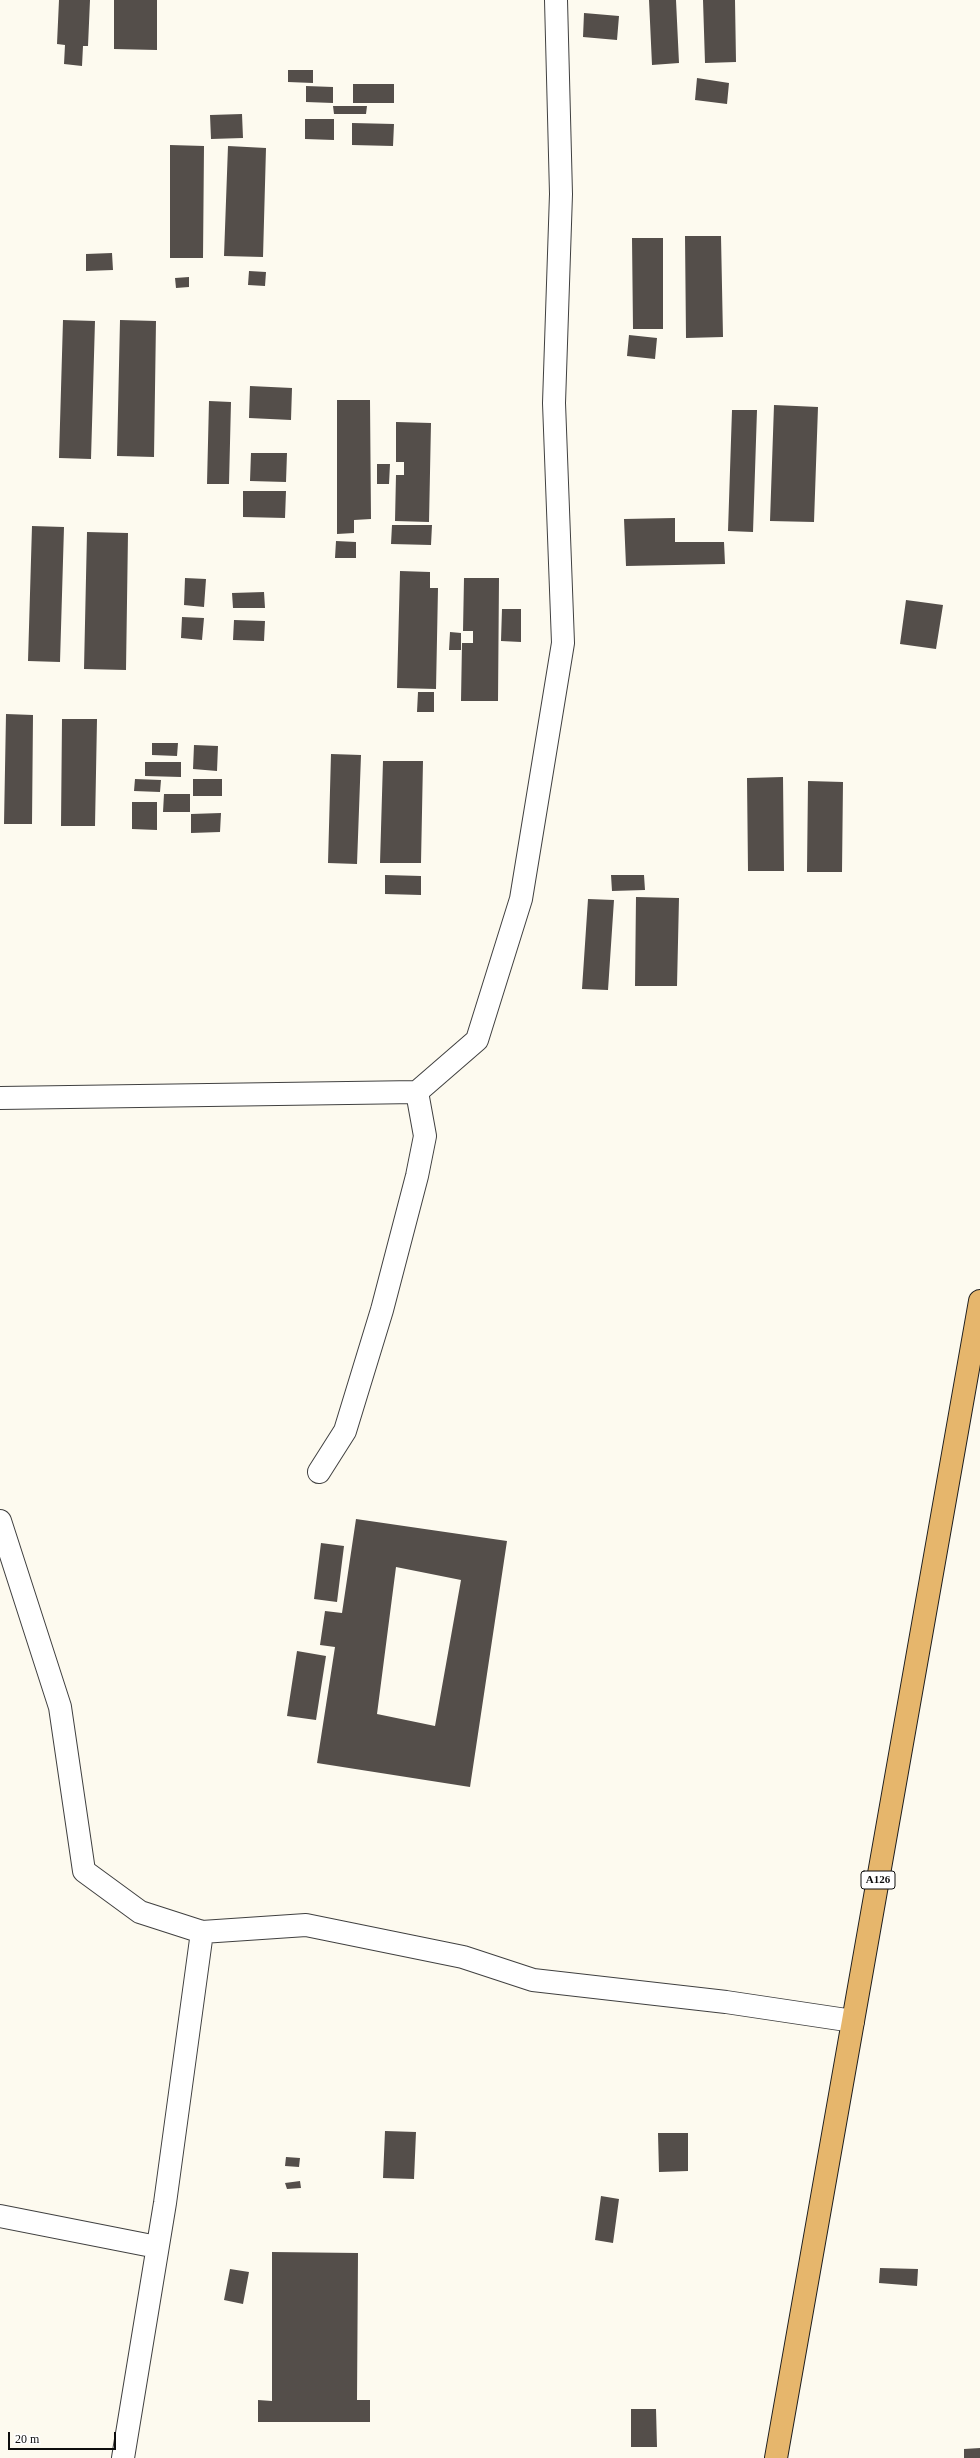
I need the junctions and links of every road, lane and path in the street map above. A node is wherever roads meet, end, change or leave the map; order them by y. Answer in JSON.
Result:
{"nodes":[{"id":1,"x":556,"y":0,"type":"edge"},
{"id":2,"x":416,"y":1092,"type":"junction"},
{"id":3,"x":0,"y":1098,"type":"edge"},
{"id":4,"x":980,"y":1301,"type":"edge"},
{"id":5,"x":319,"y":1472,"type":"dead end"},
{"id":6,"x":0,"y":1521,"type":"edge"},
{"id":7,"x":202,"y":1932,"type":"junction"},
{"id":8,"x":853,"y":2021,"type":"junction"},
{"id":9,"x":0,"y":2216,"type":"edge"},
{"id":10,"x":157,"y":2247,"type":"junction"},
{"id":11,"x":123,"y":2458,"type":"edge"},
{"id":12,"x":776,"y":2458,"type":"edge"}],
"edges":[{"from":1,"to":2,"type":"street"},
{"from":2,"to":3,"type":"street"},
{"from":2,"to":5,"type":"street"},
{"from":4,"to":8,"type":"highway","number":"A126"},
{"from":6,"to":7,"type":"street"},
{"from":7,"to":8,"type":"street"},
{"from":7,"to":10,"type":"street"},
{"from":8,"to":12,"type":"highway","number":"A126"},
{"from":9,"to":10,"type":"street"},
{"from":10,"to":11,"type":"street"}]}
